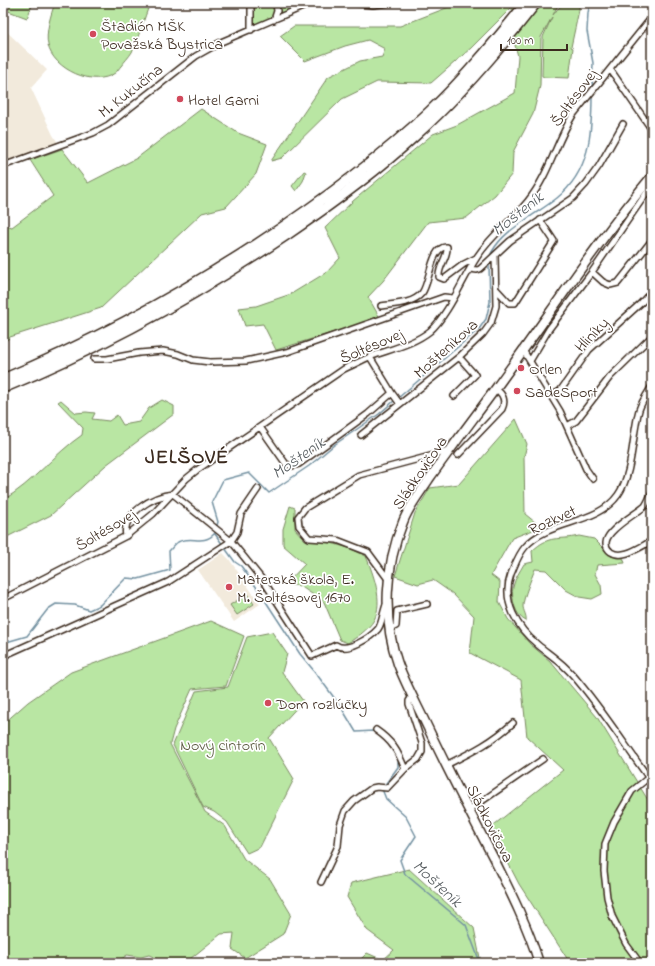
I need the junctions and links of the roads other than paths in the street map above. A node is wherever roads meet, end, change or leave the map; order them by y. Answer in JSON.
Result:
{"nodes":[{"id":1,"x":251,"y":3,"type":"edge"},
{"id":2,"x":276,"y":3,"type":"edge"},
{"id":3,"x":312,"y":3,"type":"edge"},
{"id":4,"x":356,"y":3,"type":"edge"},
{"id":5,"x":389,"y":3,"type":"edge"},
{"id":6,"x":526,"y":3,"type":"edge"},
{"id":7,"x":536,"y":3,"type":"edge"},
{"id":8,"x":652,"y":17,"type":"edge"},
{"id":9,"x":274,"y":20,"type":"junction"},
{"id":10,"x":251,"y":30,"type":"junction"},
{"id":11,"x":492,"y":51,"type":"junction"},
{"id":12,"x":610,"y":69,"type":"junction"},
{"id":13,"x":623,"y":124,"type":"dead end"},
{"id":14,"x":652,"y":130,"type":"edge"},
{"id":15,"x":3,"y":166,"type":"edge"},
{"id":16,"x":652,"y":176,"type":"edge"},
{"id":17,"x":652,"y":185,"type":"edge"},
{"id":18,"x":540,"y":220,"type":"junction"},
{"id":19,"x":652,"y":240,"type":"edge"},
{"id":20,"x":495,"y":255,"type":"junction"},
{"id":21,"x":477,"y":257,"type":"junction"},
{"id":22,"x":470,"y":269,"type":"junction"},
{"id":23,"x":592,"y":272,"type":"junction"},
{"id":24,"x":496,"y":289,"type":"junction"},
{"id":25,"x":652,"y":291,"type":"edge"},
{"id":26,"x":453,"y":298,"type":"junction"},
{"id":27,"x":381,"y":306,"type":"dead end"},
{"id":28,"x":652,"y":336,"type":"edge"},
{"id":29,"x":523,"y":350,"type":"junction"},
{"id":30,"x":370,"y":357,"type":"junction"},
{"id":31,"x":459,"y":357,"type":"junction"},
{"id":32,"x":94,"y":360,"type":"dead end"},
{"id":33,"x":530,"y":361,"type":"junction"},
{"id":34,"x":3,"y":379,"type":"edge"},
{"id":35,"x":652,"y":386,"type":"edge"},
{"id":36,"x":3,"y":388,"type":"edge"},
{"id":37,"x":496,"y":389,"type":"junction"},
{"id":38,"x":454,"y":396,"type":"dead end"},
{"id":39,"x":551,"y":396,"type":"junction"},
{"id":40,"x":396,"y":399,"type":"junction"},
{"id":41,"x":567,"y":426,"type":"junction"},
{"id":42,"x":260,"y":427,"type":"junction"},
{"id":43,"x":361,"y":435,"type":"dead end"},
{"id":44,"x":449,"y":451,"type":"junction"},
{"id":45,"x":458,"y":455,"type":"dead end"},
{"id":46,"x":593,"y":479,"type":"dead end"},
{"id":47,"x":258,"y":489,"type":"dead end"},
{"id":48,"x":652,"y":492,"type":"edge"},
{"id":49,"x":173,"y":494,"type":"junction"},
{"id":50,"x":126,"y":536,"type":"junction"},
{"id":51,"x":231,"y":541,"type":"junction"},
{"id":52,"x":652,"y":541,"type":"edge"},
{"id":53,"x":389,"y":580,"type":"junction"},
{"id":54,"x":3,"y":599,"type":"edge"},
{"id":55,"x":388,"y":601,"type":"junction"},
{"id":56,"x":427,"y":604,"type":"dead end"},
{"id":57,"x":390,"y":629,"type":"junction"},
{"id":58,"x":3,"y":656,"type":"edge"},
{"id":59,"x":412,"y":697,"type":"junction"},
{"id":60,"x":513,"y":722,"type":"dead end"},
{"id":61,"x":376,"y":730,"type":"dead end"},
{"id":62,"x":543,"y":759,"type":"dead end"},
{"id":63,"x":446,"y":765,"type":"junction"},
{"id":64,"x":405,"y":769,"type":"junction"},
{"id":65,"x":648,"y":778,"type":"junction"},
{"id":66,"x":652,"y":785,"type":"edge"},
{"id":67,"x":469,"y":810,"type":"junction"},
{"id":68,"x":321,"y":882,"type":"dead end"},
{"id":69,"x":539,"y":963,"type":"edge"},
{"id":70,"x":640,"y":963,"type":"edge"}],
"edges":[{"from":1,"to":10,"type":"street"},
{"from":2,"to":9,"type":"street"},
{"from":3,"to":9,"type":"street","name":"M. Kukučína"},
{"from":4,"to":5,"type":"street"},
{"from":6,"to":11,"type":"highway"},
{"from":7,"to":11,"type":"highway"},
{"from":8,"to":12,"type":"street","name":"Šoltésovej"},
{"from":9,"to":10,"type":"street","name":"M. Kukučína"},
{"from":10,"to":15,"type":"street","name":"M. Kukučína"},
{"from":11,"to":34,"type":"highway"},
{"from":11,"to":36,"type":"highway"},
{"from":12,"to":14,"type":"street"},
{"from":12,"to":21,"type":"street","name":"Šoltésovej"},
{"from":13,"to":18,"type":"street"},
{"from":16,"to":29,"type":"main road","name":"Sládkovičova"},
{"from":17,"to":23,"type":"street"},
{"from":18,"to":20,"type":"street"},
{"from":18,"to":24,"type":"street"},
{"from":19,"to":23,"type":"street"},
{"from":20,"to":22,"type":"street"},
{"from":20,"to":24,"type":"street","name":"Mošteníkova"},
{"from":21,"to":22,"type":"street","name":"Šoltésovej"},
{"from":21,"to":27,"type":"street"},
{"from":22,"to":26,"type":"street","name":"Šoltésovej"},
{"from":23,"to":33,"type":"street"},
{"from":24,"to":31,"type":"street","name":"Mošteníkova"},
{"from":25,"to":39,"type":"street","name":"Hliníky"},
{"from":26,"to":30,"type":"street","name":"Šoltésovej"},
{"from":26,"to":32,"type":"street"},
{"from":28,"to":41,"type":"street"},
{"from":29,"to":33,"type":"street"},
{"from":29,"to":37,"type":"main road","name":"Sládkovičova"},
{"from":30,"to":40,"type":"street"},
{"from":30,"to":42,"type":"street","name":"Šoltésovej"},
{"from":31,"to":38,"type":"street"},
{"from":31,"to":40,"type":"street","name":"Mošteníkova"},
{"from":33,"to":39,"type":"street"},
{"from":35,"to":65,"type":"street","name":"Rozkvet"},
{"from":37,"to":44,"type":"main road","name":"Sládkovičova"},
{"from":37,"to":45,"type":"street","name":"Sládkovičova"},
{"from":39,"to":41,"type":"street"},
{"from":40,"to":42,"type":"street","name":"Mošteníkova"},
{"from":40,"to":43,"type":"street","name":"Mošteníkova"},
{"from":41,"to":46,"type":"street"},
{"from":42,"to":49,"type":"street","name":"Šoltésovej"},
{"from":44,"to":53,"type":"main road","name":"Sládkovičova"},
{"from":44,"to":53,"type":"street"},
{"from":47,"to":51,"type":"street"},
{"from":48,"to":52,"type":"street"},
{"from":49,"to":50,"type":"street","name":"Šoltésovej"},
{"from":49,"to":50,"type":"street"},
{"from":49,"to":51,"type":"street"},
{"from":50,"to":54,"type":"street","name":"Šoltésovej"},
{"from":51,"to":55,"type":"street"},
{"from":51,"to":58,"type":"street"},
{"from":53,"to":55,"type":"main road","name":"Sládkovičova"},
{"from":55,"to":57,"type":"main road","name":"Sládkovičova"},
{"from":56,"to":57,"type":"street"},
{"from":57,"to":59,"type":"main road","name":"Sládkovičova"},
{"from":59,"to":63,"type":"main road","name":"Sládkovičova"},
{"from":59,"to":64,"type":"street","name":"Sládkovičova"},
{"from":60,"to":63,"type":"street"},
{"from":61,"to":64,"type":"street"},
{"from":62,"to":67,"type":"street"},
{"from":63,"to":67,"type":"main road","name":"Sládkovičova"},
{"from":64,"to":68,"type":"street","name":"Sládkovičova"},
{"from":65,"to":66,"type":"street","name":"Rozkvet"},
{"from":65,"to":70,"type":"street"},
{"from":67,"to":69,"type":"main road","name":"Sládkovičova"}]}
